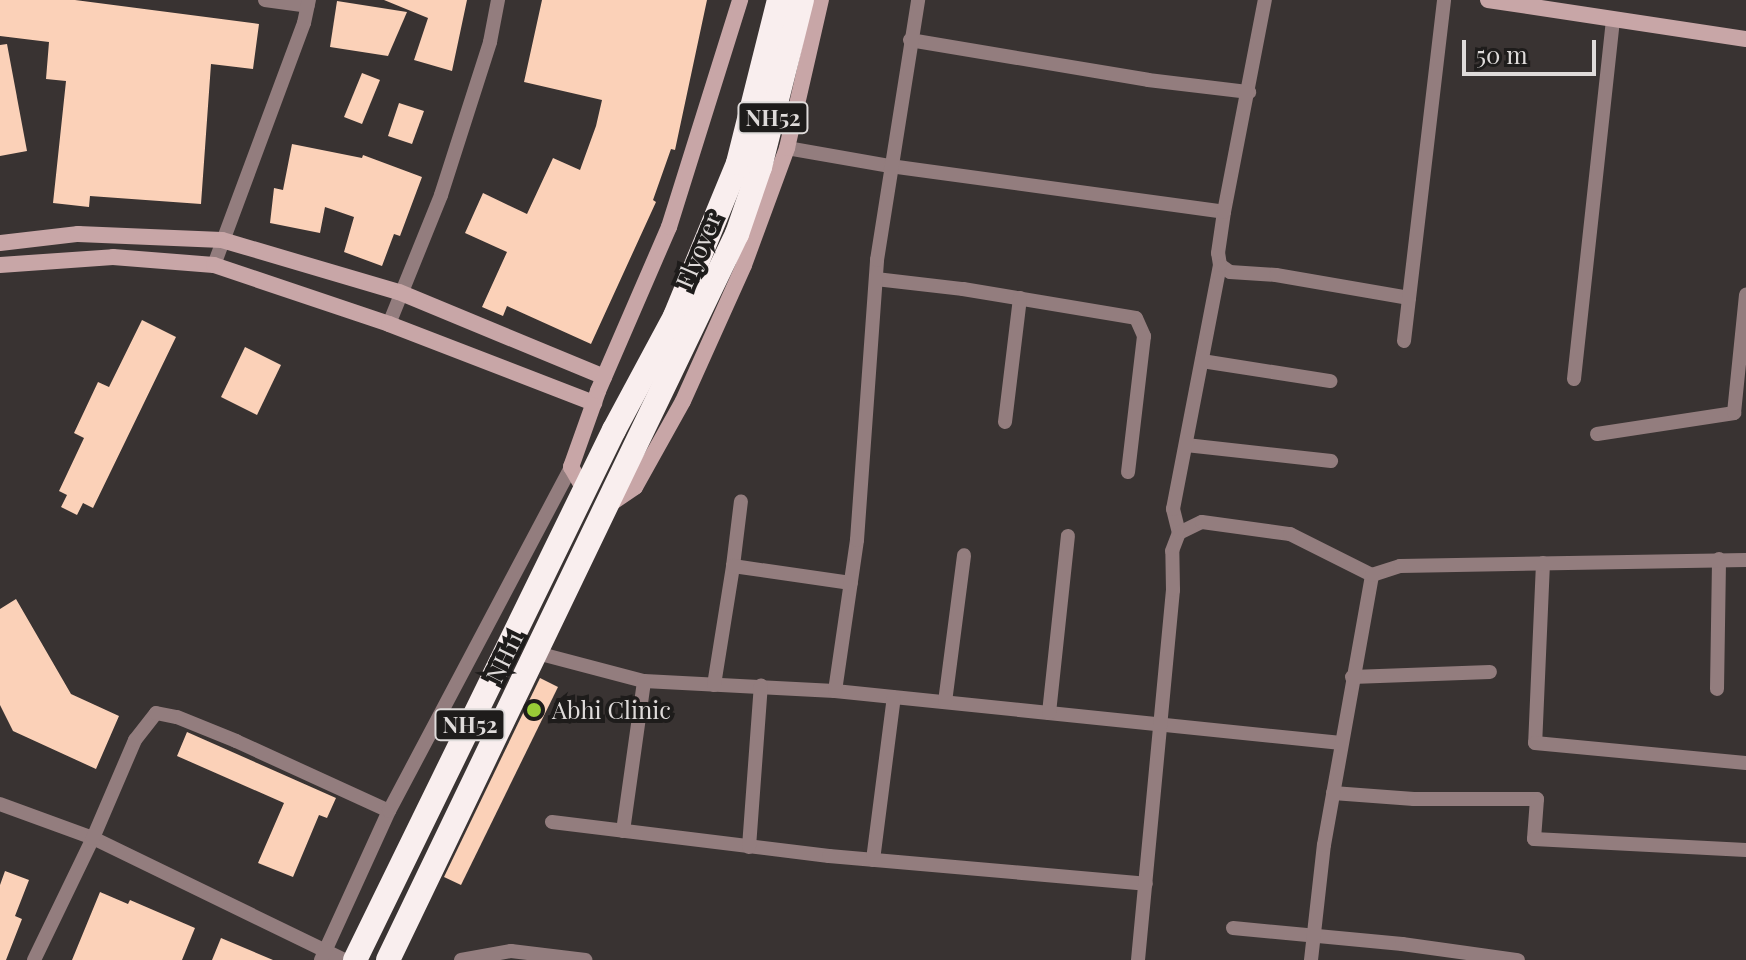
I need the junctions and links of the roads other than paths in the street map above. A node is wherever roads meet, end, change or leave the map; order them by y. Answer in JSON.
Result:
{"nodes":[{"id":1,"x":265,"y":0,"type":"edge"},
{"id":2,"x":498,"y":0,"type":"edge"},
{"id":3,"x":740,"y":0,"type":"edge"},
{"id":4,"x":779,"y":0,"type":"edge"},
{"id":5,"x":802,"y":0,"type":"edge"},
{"id":6,"x":821,"y":0,"type":"edge"},
{"id":7,"x":918,"y":0,"type":"edge"},
{"id":8,"x":1265,"y":0,"type":"edge"},
{"id":9,"x":1444,"y":0,"type":"edge"},
{"id":10,"x":1488,"y":0,"type":"edge"},
{"id":11,"x":308,"y":3,"type":"edge"},
{"id":12,"x":1613,"y":19,"type":"junction"},
{"id":13,"x":1746,"y":39,"type":"edge"},
{"id":14,"x":910,"y":40,"type":"junction"},
{"id":15,"x":1249,"y":92,"type":"junction"},
{"id":16,"x":787,"y":148,"type":"junction"},
{"id":17,"x":890,"y":166,"type":"junction"},
{"id":18,"x":1224,"y":212,"type":"junction"},
{"id":19,"x":222,"y":240,"type":"junction"},
{"id":20,"x":0,"y":243,"type":"edge"},
{"id":21,"x":0,"y":265,"type":"edge"},
{"id":22,"x":214,"y":265,"type":"junction"},
{"id":23,"x":1220,"y":265,"type":"junction"},
{"id":24,"x":876,"y":279,"type":"junction"},
{"id":25,"x":399,"y":292,"type":"junction"},
{"id":26,"x":1746,"y":295,"type":"edge"},
{"id":27,"x":1020,"y":298,"type":"junction"},
{"id":28,"x":1409,"y":298,"type":"junction"},
{"id":29,"x":389,"y":324,"type":"junction"},
{"id":30,"x":1404,"y":341,"type":"dead end"},
{"id":31,"x":1202,"y":361,"type":"junction"},
{"id":32,"x":604,"y":377,"type":"junction"},
{"id":33,"x":1574,"y":379,"type":"dead end"},
{"id":34,"x":1330,"y":381,"type":"dead end"},
{"id":35,"x":594,"y":403,"type":"junction"},
{"id":36,"x":1005,"y":422,"type":"dead end"},
{"id":37,"x":1597,"y":434,"type":"dead end"},
{"id":38,"x":1186,"y":445,"type":"junction"},
{"id":39,"x":1331,"y":461,"type":"dead end"},
{"id":40,"x":571,"y":467,"type":"junction"},
{"id":41,"x":1128,"y":472,"type":"dead end"},
{"id":42,"x":585,"y":491,"type":"junction"},
{"id":43,"x":741,"y":501,"type":"dead end"},
{"id":44,"x":605,"y":507,"type":"junction"},
{"id":45,"x":1179,"y":533,"type":"junction"},
{"id":46,"x":1068,"y":536,"type":"dead end"},
{"id":47,"x":964,"y":555,"type":"dead end"},
{"id":48,"x":1719,"y":559,"type":"junction"},
{"id":49,"x":1746,"y":560,"type":"edge"},
{"id":50,"x":1543,"y":563,"type":"junction"},
{"id":51,"x":733,"y":566,"type":"junction"},
{"id":52,"x":1372,"y":575,"type":"junction"},
{"id":53,"x":851,"y":583,"type":"junction"},
{"id":54,"x":537,"y":653,"type":"junction"},
{"id":55,"x":1490,"y":672,"type":"dead end"},
{"id":56,"x":1352,"y":677,"type":"junction"},
{"id":57,"x":644,"y":681,"type":"junction"},
{"id":58,"x":714,"y":685,"type":"junction"},
{"id":59,"x":761,"y":685,"type":"junction"},
{"id":60,"x":1717,"y":689,"type":"dead end"},
{"id":61,"x":835,"y":691,"type":"junction"},
{"id":62,"x":894,"y":697,"type":"junction"},
{"id":63,"x":945,"y":702,"type":"junction"},
{"id":64,"x":1049,"y":713,"type":"junction"},
{"id":65,"x":1161,"y":726,"type":"junction"},
{"id":66,"x":1341,"y":743,"type":"junction"},
{"id":67,"x":1746,"y":763,"type":"edge"},
{"id":68,"x":1333,"y":793,"type":"junction"},
{"id":69,"x":0,"y":804,"type":"edge"},
{"id":70,"x":389,"y":811,"type":"junction"},
{"id":71,"x":552,"y":822,"type":"dead end"},
{"id":72,"x":623,"y":831,"type":"junction"},
{"id":73,"x":93,"y":838,"type":"junction"},
{"id":74,"x":749,"y":847,"type":"junction"},
{"id":75,"x":1746,"y":850,"type":"edge"},
{"id":76,"x":873,"y":860,"type":"junction"},
{"id":77,"x":1146,"y":884,"type":"junction"},
{"id":78,"x":1233,"y":928,"type":"dead end"},
{"id":79,"x":1314,"y":937,"type":"junction"},
{"id":80,"x":323,"y":956,"type":"edge"},
{"id":81,"x":1496,"y":959,"type":"edge"},
{"id":82,"x":34,"y":960,"type":"edge"},
{"id":83,"x":344,"y":960,"type":"edge"},
{"id":84,"x":355,"y":960,"type":"edge"},
{"id":85,"x":388,"y":960,"type":"edge"},
{"id":86,"x":461,"y":960,"type":"edge"},
{"id":87,"x":585,"y":960,"type":"edge"},
{"id":88,"x":1138,"y":960,"type":"edge"},
{"id":89,"x":1311,"y":960,"type":"edge"},
{"id":90,"x":1518,"y":960,"type":"edge"}],
"edges":[{"from":1,"to":11,"type":"street"},
{"from":2,"to":25,"type":"street"},
{"from":3,"to":32,"type":"street"},
{"from":4,"to":42,"type":"highway","name":"Flyover","number":"NH52"},
{"from":5,"to":44,"type":"highway","name":"Flyover","number":"NH52"},
{"from":6,"to":16,"type":"street"},
{"from":7,"to":14,"type":"street"},
{"from":8,"to":15,"type":"street"},
{"from":9,"to":28,"type":"street"},
{"from":10,"to":12,"type":"street"},
{"from":11,"to":19,"type":"street"},
{"from":12,"to":13,"type":"street"},
{"from":12,"to":33,"type":"street"},
{"from":14,"to":15,"type":"street"},
{"from":14,"to":17,"type":"street"},
{"from":15,"to":18,"type":"street"},
{"from":16,"to":17,"type":"street"},
{"from":16,"to":44,"type":"street"},
{"from":17,"to":18,"type":"street"},
{"from":17,"to":24,"type":"street"},
{"from":18,"to":23,"type":"street"},
{"from":19,"to":20,"type":"street"},
{"from":19,"to":22,"type":"street"},
{"from":19,"to":25,"type":"street"},
{"from":21,"to":22,"type":"street"},
{"from":22,"to":29,"type":"street"},
{"from":23,"to":28,"type":"street"},
{"from":23,"to":31,"type":"street"},
{"from":24,"to":27,"type":"street"},
{"from":24,"to":53,"type":"street"},
{"from":25,"to":29,"type":"street"},
{"from":25,"to":32,"type":"street"},
{"from":26,"to":37,"type":"street"},
{"from":27,"to":36,"type":"street"},
{"from":27,"to":41,"type":"street"},
{"from":28,"to":30,"type":"street"},
{"from":29,"to":35,"type":"street"},
{"from":31,"to":34,"type":"street"},
{"from":31,"to":38,"type":"street"},
{"from":32,"to":35,"type":"street"},
{"from":35,"to":40,"type":"street"},
{"from":38,"to":39,"type":"street"},
{"from":38,"to":45,"type":"street"},
{"from":40,"to":42,"type":"street"},
{"from":40,"to":70,"type":"street"},
{"from":42,"to":84,"type":"highway","number":"NH52"},
{"from":43,"to":51,"type":"street"},
{"from":44,"to":54,"type":"highway","name":"NH11","number":"NH52"},
{"from":45,"to":52,"type":"street"},
{"from":45,"to":65,"type":"street"},
{"from":46,"to":64,"type":"street"},
{"from":47,"to":63,"type":"street"},
{"from":48,"to":49,"type":"street"},
{"from":48,"to":50,"type":"street"},
{"from":48,"to":60,"type":"street"},
{"from":50,"to":52,"type":"street"},
{"from":50,"to":67,"type":"street"},
{"from":51,"to":53,"type":"street"},
{"from":51,"to":58,"type":"street"},
{"from":52,"to":56,"type":"street"},
{"from":53,"to":61,"type":"street"},
{"from":54,"to":57,"type":"street"},
{"from":54,"to":85,"type":"highway","name":"NH11","number":"NH52"},
{"from":55,"to":56,"type":"street"},
{"from":56,"to":66,"type":"street"},
{"from":57,"to":58,"type":"street"},
{"from":57,"to":72,"type":"street"},
{"from":58,"to":59,"type":"street"},
{"from":59,"to":61,"type":"street"},
{"from":59,"to":74,"type":"street"},
{"from":61,"to":62,"type":"street"},
{"from":62,"to":63,"type":"street"},
{"from":62,"to":76,"type":"street"},
{"from":63,"to":64,"type":"street"},
{"from":64,"to":65,"type":"street"},
{"from":65,"to":66,"type":"street"},
{"from":65,"to":77,"type":"street"},
{"from":66,"to":68,"type":"street"},
{"from":68,"to":75,"type":"street"},
{"from":68,"to":79,"type":"street"},
{"from":69,"to":73,"type":"street"},
{"from":70,"to":73,"type":"street"},
{"from":70,"to":80,"type":"street"},
{"from":71,"to":72,"type":"street"},
{"from":72,"to":74,"type":"street"},
{"from":73,"to":80,"type":"street"},
{"from":73,"to":82,"type":"street"},
{"from":74,"to":76,"type":"street"},
{"from":76,"to":77,"type":"street"},
{"from":77,"to":88,"type":"street"},
{"from":78,"to":79,"type":"street"},
{"from":79,"to":81,"type":"street"},
{"from":79,"to":89,"type":"street"},
{"from":80,"to":83,"type":"street"},
{"from":81,"to":90,"type":"street"},
{"from":86,"to":87,"type":"street"}]}
